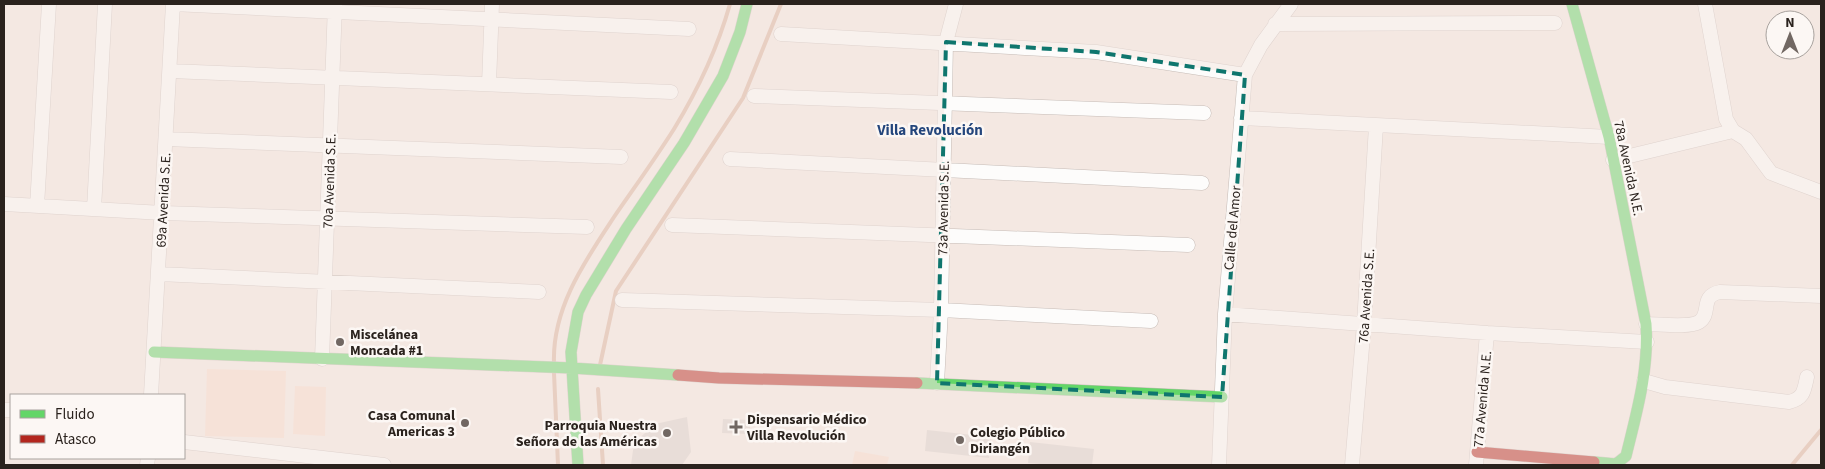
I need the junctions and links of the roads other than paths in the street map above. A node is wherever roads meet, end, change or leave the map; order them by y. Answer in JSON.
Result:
{"nodes":[{"id":1,"x":49,"y":4,"type":"edge"},
{"id":2,"x":105,"y":4,"type":"edge"},
{"id":3,"x":173,"y":4,"type":"edge"},
{"id":4,"x":492,"y":4,"type":"edge"},
{"id":5,"x":747,"y":4,"type":"edge"},
{"id":6,"x":956,"y":4,"type":"edge"},
{"id":7,"x":1291,"y":4,"type":"edge"},
{"id":8,"x":1572,"y":4,"type":"edge"},
{"id":9,"x":1704,"y":4,"type":"edge"},
{"id":10,"x":335,"y":8,"type":"edge"},
{"id":11,"x":491,"y":19,"type":"junction"},
{"id":12,"x":1555,"y":23,"type":"dead end"},
{"id":13,"x":1276,"y":24,"type":"junction"},
{"id":14,"x":689,"y":28,"type":"dead end"},
{"id":15,"x":781,"y":34,"type":"dead end"},
{"id":16,"x":946,"y":42,"type":"junction"},
{"id":17,"x":170,"y":71,"type":"junction"},
{"id":18,"x":1245,"y":75,"type":"junction"},
{"id":19,"x":332,"y":78,"type":"junction"},
{"id":20,"x":489,"y":84,"type":"junction"},
{"id":21,"x":671,"y":92,"type":"dead end"},
{"id":22,"x":754,"y":96,"type":"dead end"},
{"id":23,"x":944,"y":103,"type":"junction"},
{"id":24,"x":1204,"y":113,"type":"dead end"},
{"id":25,"x":1241,"y":118,"type":"junction"},
{"id":26,"x":1376,"y":126,"type":"junction"},
{"id":27,"x":1733,"y":131,"type":"junction"},
{"id":28,"x":1608,"y":136,"type":"junction"},
{"id":29,"x":166,"y":138,"type":"junction"},
{"id":30,"x":330,"y":145,"type":"junction"},
{"id":31,"x":621,"y":157,"type":"dead end"},
{"id":32,"x":730,"y":159,"type":"dead end"},
{"id":33,"x":1613,"y":160,"type":"junction"},
{"id":34,"x":943,"y":170,"type":"junction"},
{"id":35,"x":1202,"y":182,"type":"dead end"},
{"id":36,"x":1821,"y":192,"type":"edge"},
{"id":37,"x":4,"y":204,"type":"edge"},
{"id":38,"x":37,"y":206,"type":"junction"},
{"id":39,"x":94,"y":209,"type":"junction"},
{"id":40,"x":163,"y":213,"type":"junction"},
{"id":41,"x":327,"y":218,"type":"junction"},
{"id":42,"x":672,"y":226,"type":"dead end"},
{"id":43,"x":587,"y":227,"type":"dead end"},
{"id":44,"x":942,"y":235,"type":"junction"},
{"id":45,"x":1188,"y":245,"type":"dead end"},
{"id":46,"x":159,"y":274,"type":"junction"},
{"id":47,"x":325,"y":282,"type":"junction"},
{"id":48,"x":540,"y":292,"type":"dead end"},
{"id":49,"x":1821,"y":296,"type":"edge"},
{"id":50,"x":622,"y":300,"type":"dead end"},
{"id":51,"x":941,"y":310,"type":"junction"},
{"id":52,"x":1225,"y":314,"type":"junction"},
{"id":53,"x":1151,"y":321,"type":"dead end"},
{"id":54,"x":1364,"y":324,"type":"junction"},
{"id":55,"x":1646,"y":324,"type":"junction"},
{"id":56,"x":1487,"y":333,"type":"junction"},
{"id":57,"x":1647,"y":342,"type":"junction"},
{"id":58,"x":154,"y":352,"type":"junction"},
{"id":59,"x":322,"y":359,"type":"junction"},
{"id":60,"x":567,"y":368,"type":"junction"},
{"id":61,"x":1807,"y":377,"type":"dead end"},
{"id":62,"x":1644,"y":381,"type":"junction"},
{"id":63,"x":937,"y":383,"type":"junction"},
{"id":64,"x":152,"y":394,"type":"edge"},
{"id":65,"x":1222,"y":397,"type":"junction"},
{"id":66,"x":185,"y":442,"type":"edge"},
{"id":67,"x":1476,"y":459,"type":"edge"},
{"id":68,"x":384,"y":465,"type":"edge"},
{"id":69,"x":578,"y":465,"type":"edge"},
{"id":70,"x":1219,"y":465,"type":"edge"},
{"id":71,"x":1352,"y":465,"type":"edge"}],
"edges":[{"from":1,"to":38,"type":"street"},
{"from":2,"to":39,"type":"street"},
{"from":3,"to":10,"type":"street"},
{"from":3,"to":17,"type":"street","name":"69a Avenida S.E."},
{"from":4,"to":11,"type":"street"},
{"from":5,"to":60,"type":"street"},
{"from":6,"to":16,"type":"street","name":"73a Avenida S.E."},
{"from":7,"to":13,"type":"street","name":"Calle del Amor"},
{"from":8,"to":28,"type":"street","name":"78a Avenida N.E."},
{"from":9,"to":27,"type":"street"},
{"from":10,"to":11,"type":"street"},
{"from":10,"to":19,"type":"street","name":"70a Avenida S.E."},
{"from":11,"to":14,"type":"street"},
{"from":11,"to":20,"type":"street"},
{"from":12,"to":13,"type":"street"},
{"from":13,"to":18,"type":"street","name":"Calle del Amor"},
{"from":15,"to":16,"type":"street"},
{"from":16,"to":18,"type":"street"},
{"from":16,"to":23,"type":"street","name":"73a Avenida S.E."},
{"from":17,"to":19,"type":"street"},
{"from":17,"to":29,"type":"street","name":"69a Avenida S.E."},
{"from":18,"to":25,"type":"street","name":"Calle del Amor"},
{"from":19,"to":20,"type":"street"},
{"from":19,"to":30,"type":"street","name":"70a Avenida S.E."},
{"from":20,"to":21,"type":"street"},
{"from":22,"to":23,"type":"street"},
{"from":23,"to":24,"type":"street"},
{"from":23,"to":34,"type":"street","name":"73a Avenida S.E."},
{"from":25,"to":26,"type":"street"},
{"from":25,"to":52,"type":"street","name":"Calle del Amor"},
{"from":26,"to":28,"type":"street"},
{"from":26,"to":54,"type":"street","name":"76a Avenida S.E."},
{"from":27,"to":33,"type":"street"},
{"from":27,"to":36,"type":"street"},
{"from":28,"to":33,"type":"street","name":"78a Avenida N.E."},
{"from":29,"to":30,"type":"street"},
{"from":29,"to":40,"type":"street","name":"69a Avenida S.E."},
{"from":30,"to":31,"type":"street"},
{"from":30,"to":41,"type":"street","name":"70a Avenida S.E."},
{"from":32,"to":34,"type":"street"},
{"from":33,"to":55,"type":"street","name":"78a Avenida N.E."},
{"from":34,"to":35,"type":"street"},
{"from":34,"to":44,"type":"street","name":"73a Avenida S.E."},
{"from":37,"to":38,"type":"street"},
{"from":38,"to":39,"type":"street"},
{"from":39,"to":40,"type":"street"},
{"from":40,"to":41,"type":"street"},
{"from":40,"to":46,"type":"street","name":"69a Avenida S.E."},
{"from":41,"to":43,"type":"street"},
{"from":41,"to":47,"type":"street","name":"70a Avenida S.E."},
{"from":42,"to":44,"type":"street"},
{"from":44,"to":45,"type":"street"},
{"from":44,"to":51,"type":"street","name":"73a Avenida S.E."},
{"from":46,"to":47,"type":"street"},
{"from":46,"to":58,"type":"street","name":"69a Avenida S.E."},
{"from":47,"to":48,"type":"street"},
{"from":47,"to":59,"type":"street","name":"70a Avenida S.E."},
{"from":49,"to":55,"type":"street"},
{"from":50,"to":51,"type":"street"},
{"from":51,"to":53,"type":"street"},
{"from":51,"to":63,"type":"street","name":"73a Avenida S.E."},
{"from":52,"to":54,"type":"street"},
{"from":52,"to":65,"type":"street","name":"Calle del Amor"},
{"from":54,"to":56,"type":"street"},
{"from":54,"to":71,"type":"street","name":"76a Avenida S.E."},
{"from":55,"to":57,"type":"street","name":"78a Avenida N.E."},
{"from":56,"to":57,"type":"street"},
{"from":56,"to":67,"type":"street","name":"77a Avenida N.E."},
{"from":57,"to":62,"type":"street","name":"78a Avenida N.E."},
{"from":58,"to":59,"type":"street"},
{"from":58,"to":64,"type":"street","name":"69a Avenida S.E."},
{"from":59,"to":60,"type":"street"},
{"from":60,"to":63,"type":"street"},
{"from":60,"to":69,"type":"street"},
{"from":61,"to":62,"type":"street"},
{"from":62,"to":67,"type":"street","name":"78a Avenida N.E."},
{"from":63,"to":65,"type":"street"},
{"from":65,"to":70,"type":"street","name":"Calle del Amor"},
{"from":66,"to":68,"type":"street"}]}
